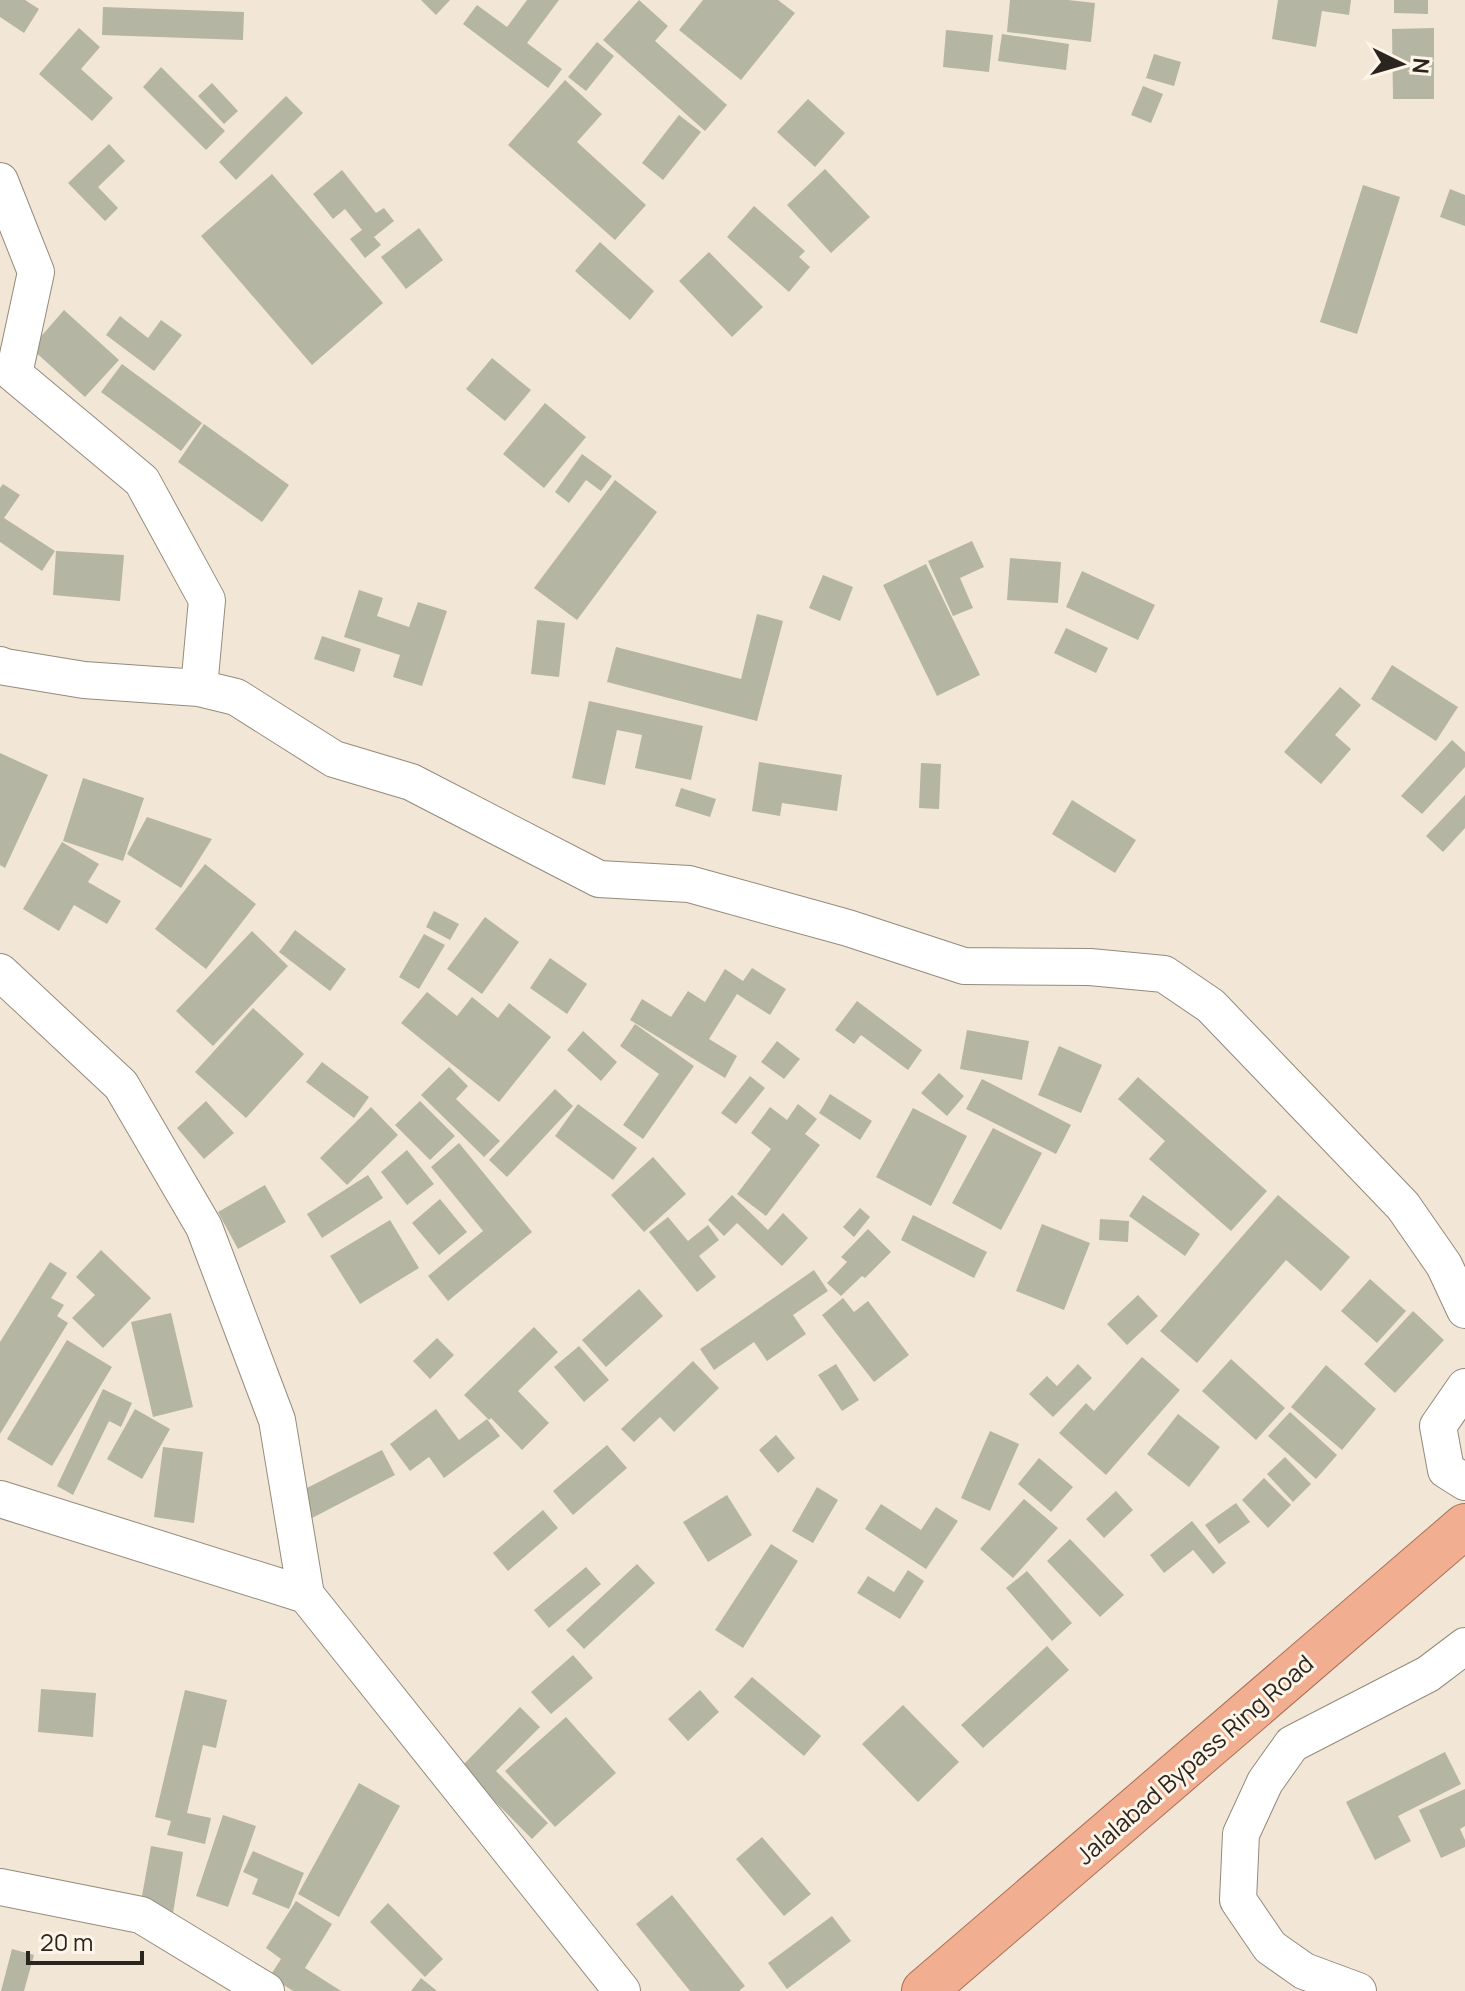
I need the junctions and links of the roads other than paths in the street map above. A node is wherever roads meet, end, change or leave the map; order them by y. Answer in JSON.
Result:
{"nodes":[{"id":1,"x":0,"y":181,"type":"edge"},
{"id":2,"x":0,"y":665,"type":"edge"},
{"id":3,"x":199,"y":688,"type":"junction"},
{"id":4,"x":0,"y":972,"type":"edge"},
{"id":5,"x":1465,"y":1310,"type":"edge"},
{"id":6,"x":1465,"y":1387,"type":"edge"},
{"id":7,"x":1465,"y":1482,"type":"edge"},
{"id":8,"x":0,"y":1499,"type":"edge"},
{"id":9,"x":1465,"y":1526,"type":"edge"},
{"id":10,"x":306,"y":1595,"type":"junction"},
{"id":11,"x":1465,"y":1646,"type":"edge"},
{"id":12,"x":0,"y":1887,"type":"edge"},
{"id":13,"x":266,"y":1991,"type":"edge"},
{"id":14,"x":622,"y":1991,"type":"edge"},
{"id":15,"x":924,"y":1991,"type":"edge"},
{"id":16,"x":1358,"y":1991,"type":"edge"}],
"edges":[{"from":1,"to":3,"type":"street"},
{"from":2,"to":3,"type":"street"},
{"from":3,"to":5,"type":"street"},
{"from":4,"to":10,"type":"street"},
{"from":6,"to":7,"type":"street"},
{"from":8,"to":10,"type":"street"},
{"from":9,"to":15,"type":"highway","name":"Jalalabad Bypass Ring Road"},
{"from":10,"to":14,"type":"street"},
{"from":11,"to":16,"type":"street"},
{"from":12,"to":13,"type":"street"}]}
